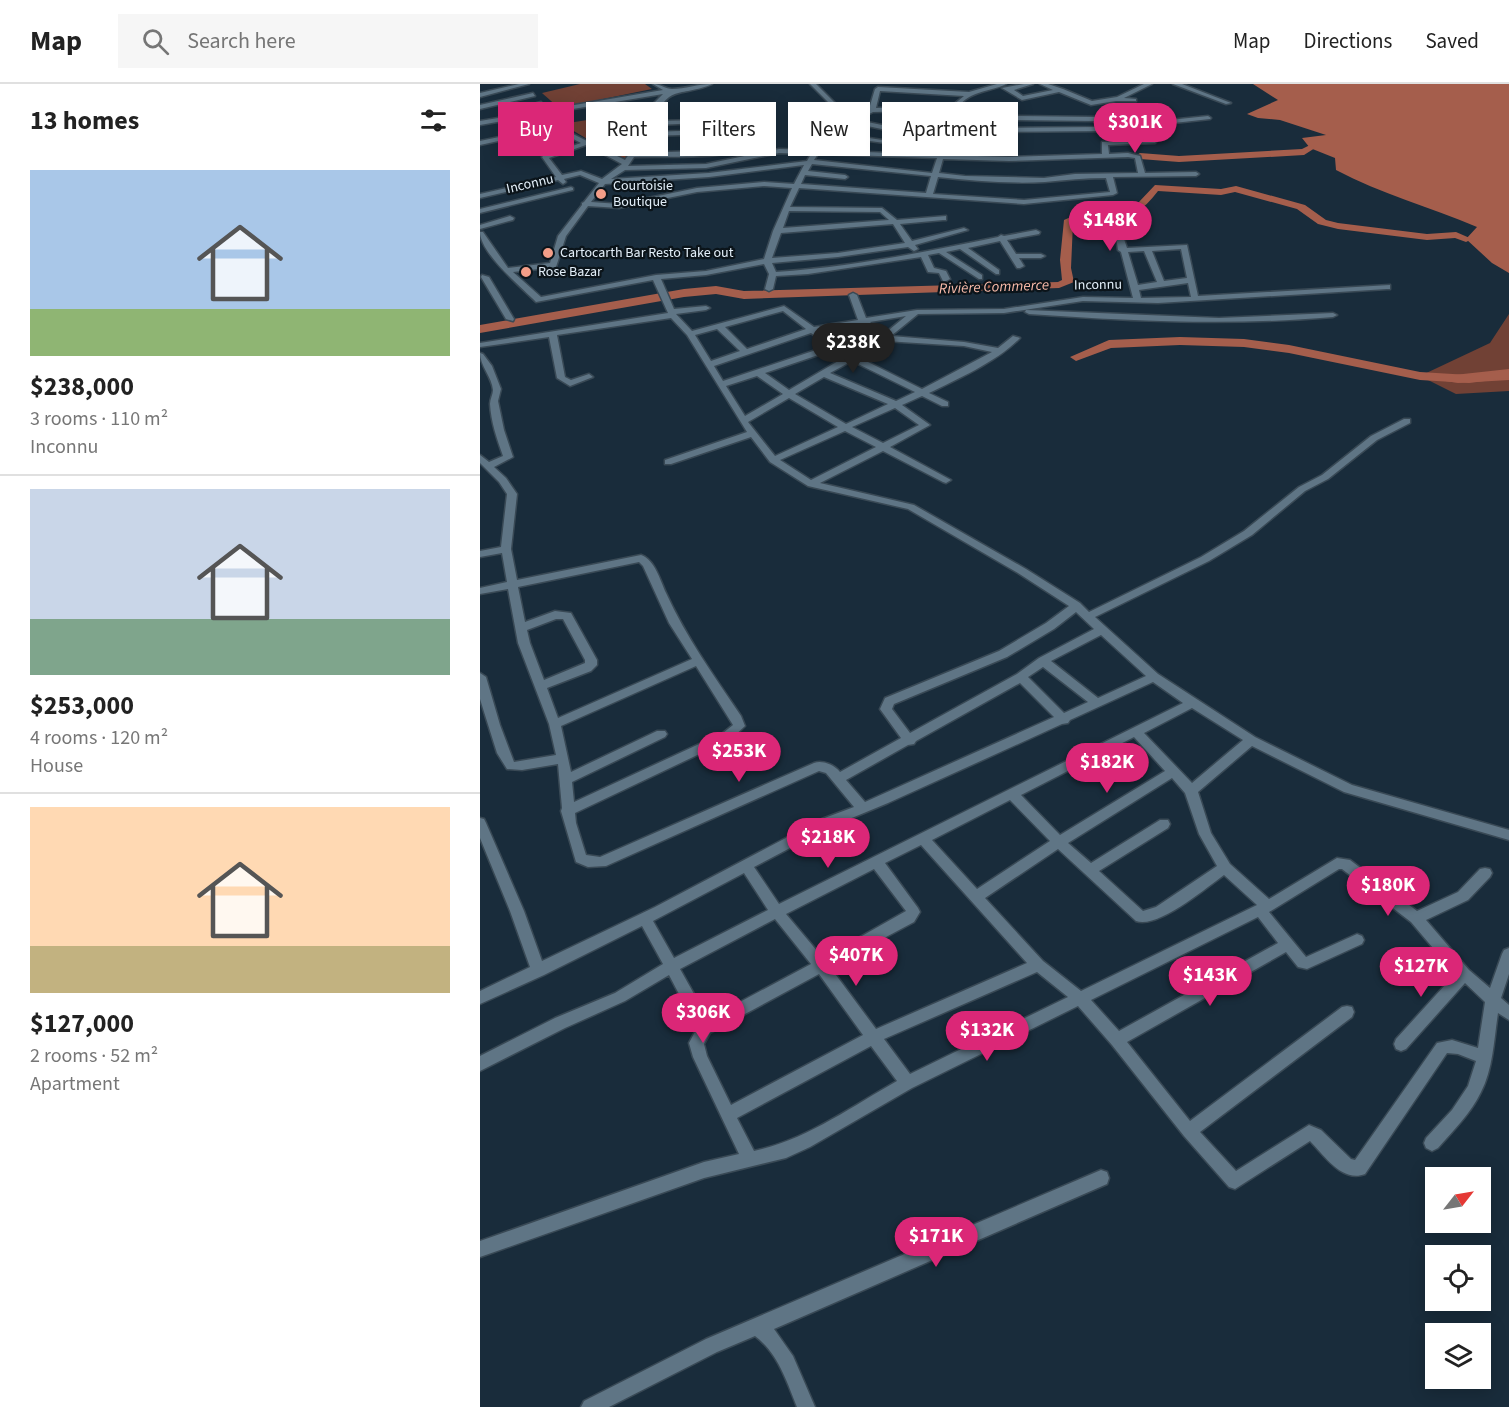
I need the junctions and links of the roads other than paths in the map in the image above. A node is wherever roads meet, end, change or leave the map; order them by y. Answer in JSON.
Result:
{"nodes":[{"id":1,"x":526,"y":84,"type":"edge"},
{"id":2,"x":656,"y":84,"type":"edge"},
{"id":3,"x":709,"y":84,"type":"edge"},
{"id":4,"x":813,"y":84,"type":"edge"},
{"id":5,"x":871,"y":84,"type":"edge"},
{"id":6,"x":1030,"y":84,"type":"edge"},
{"id":7,"x":1043,"y":84,"type":"edge"},
{"id":8,"x":1149,"y":84,"type":"edge"},
{"id":9,"x":1176,"y":84,"type":"edge"},
{"id":10,"x":1001,"y":85,"type":"edge"},
{"id":11,"x":878,"y":89,"type":"junction"},
{"id":12,"x":1009,"y":90,"type":"junction"},
{"id":13,"x":1062,"y":90,"type":"junction"},
{"id":14,"x":669,"y":91,"type":"junction"},
{"id":15,"x":969,"y":94,"type":"junction"},
{"id":16,"x":480,"y":95,"type":"edge"},
{"id":17,"x":533,"y":95,"type":"dead end"},
{"id":18,"x":1116,"y":99,"type":"junction"},
{"id":19,"x":1134,"y":100,"type":"dead end"},
{"id":20,"x":658,"y":102,"type":"edge"},
{"id":21,"x":831,"y":102,"type":"edge"},
{"id":22,"x":960,"y":102,"type":"edge"},
{"id":23,"x":1091,"y":103,"type":"junction"},
{"id":24,"x":1228,"y":103,"type":"dead end"},
{"id":25,"x":491,"y":104,"type":"junction"},
{"id":26,"x":480,"y":107,"type":"edge"},
{"id":27,"x":574,"y":108,"type":"edge"},
{"id":28,"x":872,"y":110,"type":"joint"},
{"id":29,"x":882,"y":110,"type":"edge"},
{"id":30,"x":498,"y":114,"type":"edge"},
{"id":31,"x":1018,"y":117,"type":"edge"},
{"id":32,"x":480,"y":118,"type":"edge"},
{"id":33,"x":1208,"y":118,"type":"dead end"},
{"id":34,"x":1096,"y":119,"type":"junction"},
{"id":35,"x":498,"y":120,"type":"edge"},
{"id":36,"x":480,"y":123,"type":"edge"},
{"id":37,"x":668,"y":123,"type":"edge"},
{"id":38,"x":1100,"y":129,"type":"junction"},
{"id":39,"x":1018,"y":130,"type":"edge"},
{"id":40,"x":668,"y":133,"type":"edge"},
{"id":41,"x":574,"y":137,"type":"edge"},
{"id":42,"x":498,"y":139,"type":"edge"},
{"id":43,"x":1153,"y":142,"type":"dead end"},
{"id":44,"x":480,"y":143,"type":"edge"},
{"id":45,"x":586,"y":143,"type":"joint"},
{"id":46,"x":1104,"y":143,"type":"junction"},
{"id":47,"x":788,"y":151,"type":"edge"},
{"id":48,"x":607,"y":156,"type":"edge"},
{"id":49,"x":631,"y":156,"type":"edge"},
{"id":50,"x":814,"y":156,"type":"edge"},
{"id":51,"x":939,"y":156,"type":"joint"},
{"id":52,"x":1106,"y":156,"type":"junction"},
{"id":53,"x":966,"y":157,"type":"joint"},
{"id":54,"x":1058,"y":158,"type":"junction"},
{"id":55,"x":812,"y":162,"type":"junction"},
{"id":56,"x":624,"y":166,"type":"junction"},
{"id":57,"x":804,"y":174,"type":"junction"},
{"id":58,"x":1196,"y":174,"type":"dead end"},
{"id":59,"x":934,"y":175,"type":"junction"},
{"id":60,"x":846,"y":177,"type":"dead end"},
{"id":61,"x":1109,"y":177,"type":"junction"},
{"id":62,"x":1142,"y":177,"type":"junction"},
{"id":63,"x":559,"y":178,"type":"junction"},
{"id":64,"x":1061,"y":178,"type":"junction"},
{"id":65,"x":996,"y":179,"type":"junction"},
{"id":66,"x":603,"y":182,"type":"junction"},
{"id":67,"x":795,"y":187,"type":"junction"},
{"id":68,"x":480,"y":196,"type":"edge"},
{"id":69,"x":929,"y":196,"type":"junction"},
{"id":70,"x":1002,"y":200,"type":"junction"},
{"id":71,"x":584,"y":204,"type":"junction"},
{"id":72,"x":786,"y":209,"type":"junction"},
{"id":73,"x":480,"y":211,"type":"edge"},
{"id":74,"x":510,"y":218,"type":"dead end"},
{"id":75,"x":943,"y":218,"type":"dead end"},
{"id":76,"x":895,"y":222,"type":"junction"},
{"id":77,"x":480,"y":227,"type":"edge"},
{"id":78,"x":964,"y":230,"type":"dead end"},
{"id":79,"x":777,"y":231,"type":"junction"},
{"id":80,"x":1036,"y":232,"type":"dead end"},
{"id":81,"x":480,"y":234,"type":"edge"},
{"id":82,"x":1137,"y":236,"type":"dead end"},
{"id":83,"x":1001,"y":237,"type":"junction"},
{"id":84,"x":910,"y":244,"type":"junction"},
{"id":85,"x":961,"y":246,"type":"junction"},
{"id":86,"x":491,"y":247,"type":"junction"},
{"id":87,"x":1147,"y":249,"type":"junction"},
{"id":88,"x":1122,"y":250,"type":"junction"},
{"id":89,"x":480,"y":251,"type":"edge"},
{"id":90,"x":940,"y":251,"type":"junction"},
{"id":91,"x":921,"y":254,"type":"junction"},
{"id":92,"x":1014,"y":256,"type":"junction"},
{"id":93,"x":1041,"y":256,"type":"dead end"},
{"id":94,"x":769,"y":260,"type":"junction"},
{"id":95,"x":1020,"y":266,"type":"dead end"},
{"id":96,"x":506,"y":270,"type":"junction"},
{"id":97,"x":996,"y":273,"type":"dead end"},
{"id":98,"x":773,"y":274,"type":"junction"},
{"id":99,"x":482,"y":277,"type":"edge"},
{"id":100,"x":656,"y":277,"type":"junction"},
{"id":101,"x":979,"y":277,"type":"dead end"},
{"id":102,"x":946,"y":279,"type":"dead end"},
{"id":103,"x":1189,"y":280,"type":"junction"},
{"id":104,"x":1161,"y":284,"type":"junction"},
{"id":105,"x":1387,"y":287,"type":"dead end"},
{"id":106,"x":1134,"y":288,"type":"junction"},
{"id":107,"x":769,"y":289,"type":"dead end"},
{"id":108,"x":853,"y":295,"type":"dead end"},
{"id":109,"x":1195,"y":299,"type":"junction"},
{"id":110,"x":1138,"y":300,"type":"junction"},
{"id":111,"x":706,"y":308,"type":"dead end"},
{"id":112,"x":1004,"y":311,"type":"junction"},
{"id":113,"x":671,"y":312,"type":"junction"},
{"id":114,"x":916,"y":312,"type":"junction"},
{"id":115,"x":1334,"y":315,"type":"dead end"},
{"id":116,"x":510,"y":319,"type":"dead end"},
{"id":117,"x":863,"y":321,"type":"junction"},
{"id":118,"x":719,"y":326,"type":"junction"},
{"id":119,"x":811,"y":330,"type":"junction"},
{"id":120,"x":553,"y":334,"type":"junction"},
{"id":121,"x":690,"y":334,"type":"junction"},
{"id":122,"x":884,"y":338,"type":"junction"},
{"id":123,"x":1017,"y":338,"type":"dead end"},
{"id":124,"x":480,"y":345,"type":"edge"},
{"id":125,"x":834,"y":347,"type":"junction"},
{"id":126,"x":746,"y":351,"type":"junction"},
{"id":127,"x":1000,"y":351,"type":"junction"},
{"id":128,"x":480,"y":356,"type":"edge"},
{"id":129,"x":849,"y":357,"type":"junction"},
{"id":130,"x":708,"y":365,"type":"junction"},
{"id":131,"x":759,"y":373,"type":"junction"},
{"id":132,"x":822,"y":373,"type":"junction"},
{"id":133,"x":589,"y":378,"type":"dead end"},
{"id":134,"x":721,"y":385,"type":"junction"},
{"id":135,"x":921,"y":392,"type":"junction"},
{"id":136,"x":787,"y":393,"type":"junction"},
{"id":137,"x":895,"y":404,"type":"junction"},
{"id":138,"x":945,"y":404,"type":"dead end"},
{"id":139,"x":743,"y":421,"type":"junction"},
{"id":140,"x":1407,"y":422,"type":"dead end"},
{"id":141,"x":845,"y":427,"type":"junction"},
{"id":142,"x":753,"y":433,"type":"junction"},
{"id":143,"x":882,"y":446,"type":"junction"},
{"id":144,"x":480,"y":458,"type":"edge"},
{"id":145,"x":773,"y":459,"type":"junction"},
{"id":146,"x":668,"y":462,"type":"dead end"},
{"id":147,"x":488,"y":466,"type":"junction"},
{"id":148,"x":946,"y":480,"type":"dead end"},
{"id":149,"x":811,"y":484,"type":"junction"},
{"id":150,"x":506,"y":549,"type":"junction"},
{"id":151,"x":480,"y":554,"type":"edge"},
{"id":152,"x":513,"y":583,"type":"junction"},
{"id":153,"x":480,"y":591,"type":"edge"},
{"id":154,"x":1077,"y":606,"type":"junction"},
{"id":155,"x":1089,"y":616,"type":"junction"},
{"id":156,"x":521,"y":628,"type":"junction"},
{"id":157,"x":1102,"y":629,"type":"junction"},
{"id":158,"x":697,"y":661,"type":"junction"},
{"id":159,"x":1043,"y":662,"type":"junction"},
{"id":160,"x":1022,"y":677,"type":"junction"},
{"id":161,"x":1154,"y":677,"type":"junction"},
{"id":162,"x":480,"y":682,"type":"edge"},
{"id":163,"x":541,"y":686,"type":"junction"},
{"id":164,"x":1192,"y":703,"type":"junction"},
{"id":165,"x":1098,"y":704,"type":"junction"},
{"id":166,"x":1064,"y":720,"type":"junction"},
{"id":167,"x":555,"y":724,"type":"junction"},
{"id":168,"x":1135,"y":731,"type":"junction"},
{"id":169,"x":662,"y":734,"type":"dead end"},
{"id":170,"x":1251,"y":740,"type":"junction"},
{"id":171,"x":910,"y":741,"type":"junction"},
{"id":172,"x":563,"y":758,"type":"junction"},
{"id":173,"x":1172,"y":772,"type":"junction"},
{"id":174,"x":839,"y":778,"type":"junction"},
{"id":175,"x":565,"y":780,"type":"junction"},
{"id":176,"x":1191,"y":791,"type":"junction"},
{"id":177,"x":1011,"y":793,"type":"junction"},
{"id":178,"x":863,"y":808,"type":"junction"},
{"id":179,"x":567,"y":811,"type":"junction"},
{"id":180,"x":480,"y":823,"type":"edge"},
{"id":181,"x":1164,"y":824,"type":"dead end"},
{"id":182,"x":1509,"y":836,"type":"edge"},
{"id":183,"x":921,"y":838,"type":"junction"},
{"id":184,"x":1059,"y":842,"type":"junction"},
{"id":185,"x":877,"y":863,"type":"junction"},
{"id":186,"x":746,"y":866,"type":"junction"},
{"id":187,"x":1225,"y":868,"type":"junction"},
{"id":188,"x":1090,"y":870,"type":"junction"},
{"id":189,"x":1485,"y":873,"type":"dead end"},
{"id":190,"x":975,"y":897,"type":"junction"},
{"id":191,"x":1264,"y":908,"type":"junction"},
{"id":192,"x":777,"y":912,"type":"junction"},
{"id":193,"x":645,"y":918,"type":"junction"},
{"id":194,"x":1416,"y":918,"type":"junction"},
{"id":195,"x":1357,"y":940,"type":"dead end"},
{"id":196,"x":1287,"y":945,"type":"junction"},
{"id":197,"x":1509,"y":954,"type":"edge"},
{"id":198,"x":1038,"y":965,"type":"junction"},
{"id":199,"x":821,"y":966,"type":"junction"},
{"id":200,"x":671,"y":967,"type":"junction"},
{"id":201,"x":539,"y":971,"type":"junction"},
{"id":202,"x":1464,"y":974,"type":"junction"},
{"id":203,"x":480,"y":998,"type":"edge"},
{"id":204,"x":1080,"y":998,"type":"junction"},
{"id":205,"x":1493,"y":1000,"type":"junction"},
{"id":206,"x":1347,"y":1012,"type":"dead end"},
{"id":207,"x":1509,"y":1014,"type":"edge"},
{"id":208,"x":705,"y":1028,"type":"junction"},
{"id":209,"x":873,"y":1038,"type":"junction"},
{"id":210,"x":1117,"y":1040,"type":"junction"},
{"id":211,"x":1401,"y":1044,"type":"dead end"},
{"id":212,"x":1484,"y":1058,"type":"junction"},
{"id":213,"x":480,"y":1064,"type":"edge"},
{"id":214,"x":907,"y":1083,"type":"junction"},
{"id":215,"x":729,"y":1114,"type":"junction"},
{"id":216,"x":1189,"y":1131,"type":"junction"},
{"id":217,"x":1432,"y":1143,"type":"dead end"},
{"id":218,"x":749,"y":1158,"type":"junction"},
{"id":219,"x":1101,"y":1178,"type":"dead end"},
{"id":220,"x":480,"y":1249,"type":"edge"},
{"id":221,"x":757,"y":1327,"type":"junction"},
{"id":222,"x":590,"y":1407,"type":"edge"},
{"id":223,"x":806,"y":1407,"type":"edge"}],
"edges":[{"from":1,"to":16,"type":"street"},
{"from":2,"to":14,"type":"street"},
{"from":3,"to":14,"type":"street"},
{"from":4,"to":21,"type":"street"},
{"from":5,"to":11,"type":"street"},
{"from":6,"to":12,"type":"street"},
{"from":7,"to":13,"type":"street"},
{"from":8,"to":18,"type":"street"},
{"from":9,"to":24,"type":"street"},
{"from":10,"to":12,"type":"street"},
{"from":10,"to":15,"type":"street"},
{"from":11,"to":15,"type":"street"},
{"from":11,"to":28,"type":"street"},
{"from":12,"to":13,"type":"street"},
{"from":13,"to":23,"type":"street"},
{"from":14,"to":20,"type":"street"},
{"from":14,"to":27,"type":"street"},
{"from":15,"to":22,"type":"street"},
{"from":16,"to":25,"type":"street"},
{"from":17,"to":25,"type":"street"},
{"from":18,"to":19,"type":"street"},
{"from":18,"to":23,"type":"street"},
{"from":23,"to":34,"type":"street"},
{"from":25,"to":26,"type":"street"},
{"from":28,"to":29,"type":"street"},
{"from":30,"to":32,"type":"street"},
{"from":31,"to":34,"type":"street"},
{"from":33,"to":38,"type":"street"},
{"from":34,"to":38,"type":"street"},
{"from":35,"to":36,"type":"street"},
{"from":37,"to":40,"type":"street"},
{"from":38,"to":39,"type":"street"},
{"from":38,"to":46,"type":"street"},
{"from":41,"to":45,"type":"street"},
{"from":42,"to":44,"type":"street"},
{"from":43,"to":46,"type":"street"},
{"from":45,"to":63,"type":"street","name":"Inconnu"},
{"from":46,"to":52,"type":"street"},
{"from":47,"to":56,"type":"street"},
{"from":48,"to":56,"type":"street"},
{"from":49,"to":56,"type":"street"},
{"from":50,"to":55,"type":"street"},
{"from":51,"to":53,"type":"street"},
{"from":51,"to":59,"type":"street"},
{"from":52,"to":54,"type":"street"},
{"from":52,"to":62,"type":"street"},
{"from":53,"to":54,"type":"street"},
{"from":54,"to":64,"type":"street"},
{"from":55,"to":57,"type":"street"},
{"from":55,"to":59,"type":"street","name":"Inconnu"},
{"from":55,"to":66,"type":"street","name":"Inconnu"},
{"from":56,"to":66,"type":"street"},
{"from":57,"to":60,"type":"street"},
{"from":57,"to":67,"type":"street"},
{"from":58,"to":62,"type":"street","name":"Inconnu"},
{"from":59,"to":65,"type":"street","name":"Inconnu"},
{"from":59,"to":69,"type":"street"},
{"from":61,"to":62,"type":"street","name":"Inconnu"},
{"from":61,"to":64,"type":"street","name":"Inconnu"},
{"from":61,"to":70,"type":"street"},
{"from":63,"to":66,"type":"street","name":"Inconnu"},
{"from":63,"to":68,"type":"street","name":"Inconnu"},
{"from":63,"to":73,"type":"street","name":"Inconnu"},
{"from":64,"to":65,"type":"street","name":"Inconnu"},
{"from":65,"to":70,"type":"street"},
{"from":66,"to":71,"type":"street"},
{"from":67,"to":69,"type":"street"},
{"from":67,"to":71,"type":"street"},
{"from":67,"to":72,"type":"street"},
{"from":69,"to":70,"type":"street"},
{"from":71,"to":96,"type":"street"},
{"from":72,"to":76,"type":"street"},
{"from":72,"to":79,"type":"street"},
{"from":74,"to":77,"type":"street","name":"Inconnu"},
{"from":75,"to":76,"type":"street"},
{"from":76,"to":79,"type":"street"},
{"from":76,"to":84,"type":"street"},
{"from":78,"to":84,"type":"street"},
{"from":79,"to":94,"type":"street"},
{"from":80,"to":83,"type":"street"},
{"from":81,"to":86,"type":"street"},
{"from":82,"to":88,"type":"street"},
{"from":83,"to":85,"type":"street"},
{"from":83,"to":92,"type":"street"},
{"from":84,"to":91,"type":"street"},
{"from":84,"to":94,"type":"street"},
{"from":85,"to":90,"type":"street"},
{"from":85,"to":97,"type":"street"},
{"from":86,"to":89,"type":"street"},
{"from":86,"to":96,"type":"street"},
{"from":87,"to":88,"type":"street"},
{"from":87,"to":103,"type":"street"},
{"from":87,"to":104,"type":"street"},
{"from":88,"to":106,"type":"street","name":"Inconnu"},
{"from":90,"to":91,"type":"street"},
{"from":90,"to":101,"type":"street"},
{"from":91,"to":98,"type":"street"},
{"from":91,"to":102,"type":"street"},
{"from":92,"to":93,"type":"street"},
{"from":92,"to":95,"type":"street"},
{"from":94,"to":98,"type":"street"},
{"from":94,"to":100,"type":"street"},
{"from":96,"to":99,"type":"street"},
{"from":96,"to":100,"type":"street"},
{"from":98,"to":107,"type":"street"},
{"from":99,"to":116,"type":"street"},
{"from":100,"to":113,"type":"street"},
{"from":103,"to":104,"type":"street","name":"Inconnu"},
{"from":103,"to":109,"type":"street"},
{"from":104,"to":106,"type":"street","name":"Inconnu"},
{"from":105,"to":109,"type":"street","name":"Inconnu"},
{"from":106,"to":110,"type":"street","name":"Inconnu"},
{"from":108,"to":117,"type":"street"},
{"from":109,"to":110,"type":"street","name":"Inconnu"},
{"from":110,"to":112,"type":"street","name":"Inconnu"},
{"from":111,"to":113,"type":"street"},
{"from":112,"to":114,"type":"street","name":"Inconnu"},
{"from":112,"to":115,"type":"street"},
{"from":113,"to":120,"type":"street"},
{"from":113,"to":121,"type":"street"},
{"from":114,"to":117,"type":"street","name":"Inconnu"},
{"from":114,"to":122,"type":"street"},
{"from":117,"to":119,"type":"street","name":"Inconnu"},
{"from":117,"to":122,"type":"street"},
{"from":118,"to":119,"type":"street"},
{"from":118,"to":121,"type":"street"},
{"from":118,"to":126,"type":"street"},
{"from":119,"to":125,"type":"street"},
{"from":119,"to":126,"type":"street","name":"Inconnu"},
{"from":120,"to":124,"type":"street"},
{"from":120,"to":133,"type":"street"},
{"from":121,"to":130,"type":"street"},
{"from":122,"to":127,"type":"street"},
{"from":122,"to":129,"type":"street"},
{"from":123,"to":127,"type":"street"},
{"from":125,"to":129,"type":"street"},
{"from":125,"to":131,"type":"street"},
{"from":126,"to":130,"type":"street","name":"Inconnu"},
{"from":127,"to":135,"type":"street"},
{"from":128,"to":147,"type":"street"},
{"from":129,"to":132,"type":"street"},
{"from":129,"to":135,"type":"street"},
{"from":130,"to":134,"type":"street"},
{"from":131,"to":134,"type":"street"},
{"from":131,"to":136,"type":"street"},
{"from":132,"to":136,"type":"street"},
{"from":132,"to":137,"type":"street"},
{"from":134,"to":139,"type":"street"},
{"from":135,"to":137,"type":"street"},
{"from":135,"to":138,"type":"street"},
{"from":136,"to":139,"type":"street"},
{"from":136,"to":141,"type":"street"},
{"from":137,"to":141,"type":"street"},
{"from":137,"to":143,"type":"street"},
{"from":139,"to":142,"type":"street"},
{"from":140,"to":155,"type":"street"},
{"from":141,"to":143,"type":"street"},
{"from":141,"to":145,"type":"street"},
{"from":142,"to":145,"type":"street"},
{"from":142,"to":146,"type":"street"},
{"from":143,"to":148,"type":"street"},
{"from":143,"to":149,"type":"street"},
{"from":144,"to":147,"type":"street"},
{"from":145,"to":149,"type":"street"},
{"from":147,"to":150,"type":"street"},
{"from":149,"to":154,"type":"street"},
{"from":150,"to":151,"type":"street"},
{"from":150,"to":152,"type":"street"},
{"from":152,"to":153,"type":"street"},
{"from":152,"to":156,"type":"street"},
{"from":152,"to":158,"type":"street"},
{"from":154,"to":155,"type":"street"},
{"from":154,"to":171,"type":"street"},
{"from":155,"to":157,"type":"street"},
{"from":156,"to":163,"type":"street"},
{"from":156,"to":163,"type":"street"},
{"from":157,"to":159,"type":"street"},
{"from":157,"to":161,"type":"street"},
{"from":158,"to":167,"type":"street"},
{"from":158,"to":179,"type":"street"},
{"from":159,"to":160,"type":"street"},
{"from":159,"to":165,"type":"street"},
{"from":160,"to":166,"type":"street"},
{"from":160,"to":171,"type":"street"},
{"from":161,"to":164,"type":"street"},
{"from":161,"to":165,"type":"street"},
{"from":162,"to":172,"type":"street"},
{"from":163,"to":167,"type":"street"},
{"from":164,"to":168,"type":"street"},
{"from":164,"to":170,"type":"street"},
{"from":165,"to":166,"type":"street"},
{"from":166,"to":178,"type":"street"},
{"from":167,"to":172,"type":"street"},
{"from":168,"to":173,"type":"street"},
{"from":168,"to":177,"type":"street"},
{"from":169,"to":175,"type":"street"},
{"from":170,"to":176,"type":"street"},
{"from":170,"to":182,"type":"street"},
{"from":171,"to":174,"type":"street"},
{"from":172,"to":175,"type":"street"},
{"from":173,"to":176,"type":"street"},
{"from":173,"to":184,"type":"street"},
{"from":174,"to":178,"type":"street"},
{"from":174,"to":179,"type":"street"},
{"from":175,"to":179,"type":"street"},
{"from":176,"to":187,"type":"street"},
{"from":177,"to":183,"type":"street"},
{"from":177,"to":184,"type":"street"},
{"from":178,"to":186,"type":"street"},
{"from":180,"to":201,"type":"street"},
{"from":181,"to":188,"type":"street"},
{"from":183,"to":185,"type":"street"},
{"from":183,"to":190,"type":"street"},
{"from":184,"to":188,"type":"street"},
{"from":184,"to":190,"type":"street"},
{"from":185,"to":192,"type":"street"},
{"from":185,"to":199,"type":"street"},
{"from":186,"to":192,"type":"street"},
{"from":186,"to":193,"type":"street"},
{"from":187,"to":188,"type":"street"},
{"from":187,"to":191,"type":"street"},
{"from":189,"to":194,"type":"street"},
{"from":190,"to":198,"type":"street"},
{"from":191,"to":194,"type":"street"},
{"from":191,"to":196,"type":"street"},
{"from":191,"to":204,"type":"street"},
{"from":192,"to":199,"type":"street"},
{"from":192,"to":200,"type":"street"},
{"from":193,"to":200,"type":"street"},
{"from":193,"to":201,"type":"street"},
{"from":194,"to":202,"type":"street"},
{"from":195,"to":196,"type":"street"},
{"from":196,"to":210,"type":"street"},
{"from":197,"to":205,"type":"street"},
{"from":198,"to":204,"type":"street"},
{"from":198,"to":209,"type":"street"},
{"from":199,"to":208,"type":"street"},
{"from":199,"to":209,"type":"street"},
{"from":200,"to":208,"type":"street"},
{"from":200,"to":213,"type":"street"},
{"from":201,"to":203,"type":"street"},
{"from":202,"to":205,"type":"street"},
{"from":202,"to":211,"type":"street"},
{"from":204,"to":210,"type":"street"},
{"from":204,"to":214,"type":"street"},
{"from":205,"to":207,"type":"street"},
{"from":205,"to":212,"type":"street"},
{"from":206,"to":216,"type":"street"},
{"from":208,"to":215,"type":"street"},
{"from":209,"to":214,"type":"street"},
{"from":209,"to":215,"type":"street"},
{"from":210,"to":216,"type":"street"},
{"from":212,"to":216,"type":"street"},
{"from":212,"to":217,"type":"street"},
{"from":214,"to":218,"type":"street"},
{"from":215,"to":218,"type":"street"},
{"from":218,"to":220,"type":"street"},
{"from":219,"to":221,"type":"street"},
{"from":221,"to":222,"type":"street"},
{"from":221,"to":223,"type":"street"}]}
